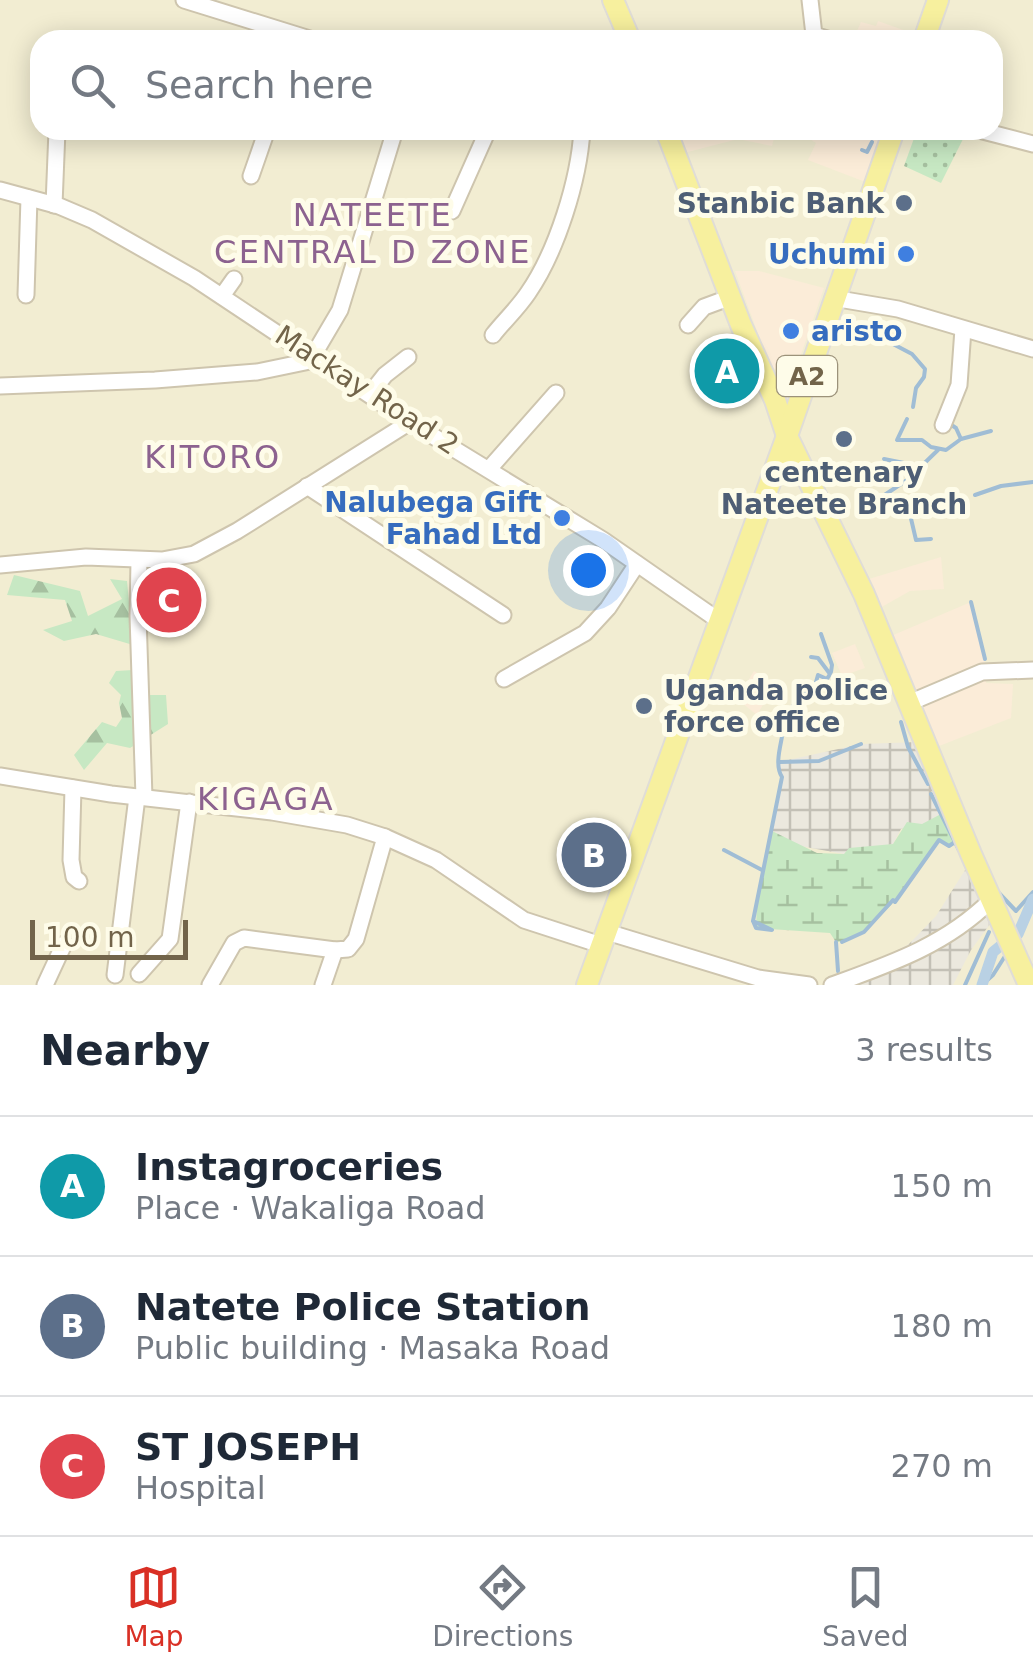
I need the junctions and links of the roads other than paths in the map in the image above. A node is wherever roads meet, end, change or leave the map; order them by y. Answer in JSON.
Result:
{"nodes":[{"id":1,"x":184,"y":0,"type":"edge"},
{"id":2,"x":613,"y":0,"type":"edge"},
{"id":3,"x":810,"y":0,"type":"edge"},
{"id":4,"x":938,"y":0,"type":"edge"},
{"id":5,"x":278,"y":30,"type":"edge"},
{"id":6,"x":626,"y":30,"type":"edge"},
{"id":7,"x":813,"y":30,"type":"edge"},
{"id":8,"x":928,"y":30,"type":"edge"},
{"id":9,"x":1003,"y":136,"type":"edge"},
{"id":10,"x":57,"y":140,"type":"edge"},
{"id":11,"x":264,"y":140,"type":"edge"},
{"id":12,"x":392,"y":140,"type":"edge"},
{"id":13,"x":484,"y":140,"type":"edge"},
{"id":14,"x":581,"y":140,"type":"edge"},
{"id":15,"x":670,"y":140,"type":"edge"},
{"id":16,"x":890,"y":140,"type":"edge"},
{"id":17,"x":1033,"y":144,"type":"edge"},
{"id":18,"x":251,"y":176,"type":"dead end"},
{"id":19,"x":0,"y":190,"type":"edge"},
{"id":20,"x":29,"y":198,"type":"junction"},
{"id":21,"x":54,"y":205,"type":"junction"},
{"id":22,"x":452,"y":211,"type":"dead end"},
{"id":23,"x":543,"y":262,"type":"junction"},
{"id":24,"x":562,"y":271,"type":"dead end"},
{"id":25,"x":234,"y":279,"type":"dead end"},
{"id":26,"x":26,"y":295,"type":"dead end"},
{"id":27,"x":222,"y":296,"type":"junction"},
{"id":28,"x":731,"y":297,"type":"junction"},
{"id":29,"x":833,"y":298,"type":"junction"},
{"id":30,"x":688,"y":325,"type":"dead end"},
{"id":31,"x":963,"y":329,"type":"junction"},
{"id":32,"x":492,"y":335,"type":"dead end"},
{"id":33,"x":1033,"y":349,"type":"edge"},
{"id":34,"x":315,"y":356,"type":"junction"},
{"id":35,"x":408,"y":357,"type":"dead end"},
{"id":36,"x":0,"y":386,"type":"edge"},
{"id":37,"x":556,"y":393,"type":"dead end"},
{"id":38,"x":370,"y":394,"type":"junction"},
{"id":39,"x":410,"y":422,"type":"junction"},
{"id":40,"x":943,"y":425,"type":"dead end"},
{"id":41,"x":787,"y":436,"type":"junction"},
{"id":42,"x":488,"y":469,"type":"junction"},
{"id":43,"x":307,"y":486,"type":"junction"},
{"id":44,"x":139,"y":560,"type":"junction"},
{"id":45,"x":637,"y":564,"type":"junction"},
{"id":46,"x":0,"y":565,"type":"edge"},
{"id":47,"x":503,"y":615,"type":"dead end"},
{"id":48,"x":718,"y":620,"type":"junction"},
{"id":49,"x":1033,"y":670,"type":"edge"},
{"id":50,"x":504,"y":679,"type":"dead end"},
{"id":51,"x":909,"y":703,"type":"junction"},
{"id":52,"x":0,"y":776,"type":"edge"},
{"id":53,"x":72,"y":788,"type":"junction"},
{"id":54,"x":140,"y":797,"type":"junction"},
{"id":55,"x":189,"y":802,"type":"junction"},
{"id":56,"x":385,"y":837,"type":"junction"},
{"id":57,"x":79,"y":881,"type":"dead end"},
{"id":58,"x":992,"y":900,"type":"junction"},
{"id":59,"x":604,"y":939,"type":"junction"},
{"id":60,"x":64,"y":944,"type":"dead end"},
{"id":61,"x":334,"y":950,"type":"junction"},
{"id":62,"x":139,"y":974,"type":"dead end"},
{"id":63,"x":116,"y":976,"type":"dead end"},
{"id":64,"x":45,"y":985,"type":"edge"},
{"id":65,"x":210,"y":985,"type":"edge"},
{"id":66,"x":323,"y":985,"type":"edge"},
{"id":67,"x":587,"y":985,"type":"edge"},
{"id":68,"x":810,"y":985,"type":"edge"},
{"id":69,"x":832,"y":985,"type":"edge"},
{"id":70,"x":1029,"y":985,"type":"edge"}],
"edges":[{"from":1,"to":5,"type":"street"},
{"from":2,"to":6,"type":"main road"},
{"from":3,"to":7,"type":"street"},
{"from":4,"to":8,"type":"main road"},
{"from":9,"to":17,"type":"street"},
{"from":10,"to":21,"type":"street"},
{"from":11,"to":18,"type":"street"},
{"from":12,"to":34,"type":"street"},
{"from":13,"to":22,"type":"street"},
{"from":14,"to":23,"type":"street"},
{"from":15,"to":28,"type":"main road"},
{"from":16,"to":29,"type":"main road","number":"A2"},
{"from":19,"to":20,"type":"street","name":"Mackay Road 2"},
{"from":20,"to":21,"type":"street","name":"Mackay Road 2"},
{"from":20,"to":26,"type":"street"},
{"from":21,"to":27,"type":"street","name":"Mackay Road 2"},
{"from":23,"to":24,"type":"street"},
{"from":23,"to":32,"type":"street"},
{"from":25,"to":27,"type":"street"},
{"from":27,"to":34,"type":"street","name":"Mackay Road 2"},
{"from":28,"to":30,"type":"street"},
{"from":28,"to":41,"type":"main road"},
{"from":29,"to":31,"type":"street"},
{"from":29,"to":41,"type":"main road","number":"A2"},
{"from":31,"to":33,"type":"street"},
{"from":31,"to":40,"type":"street"},
{"from":34,"to":36,"type":"street"},
{"from":34,"to":38,"type":"street","name":"Mackay Road 2"},
{"from":35,"to":38,"type":"street"},
{"from":37,"to":42,"type":"street"},
{"from":38,"to":39,"type":"street","name":"Mackay Road 2"},
{"from":39,"to":42,"type":"street","name":"Mackay Road 2"},
{"from":39,"to":43,"type":"street"},
{"from":41,"to":48,"type":"main road","number":"A2"},
{"from":41,"to":51,"type":"main road"},
{"from":42,"to":45,"type":"street","name":"Mackay Road 2"},
{"from":43,"to":44,"type":"street"},
{"from":43,"to":47,"type":"street"},
{"from":44,"to":46,"type":"street"},
{"from":44,"to":54,"type":"street"},
{"from":45,"to":48,"type":"street","name":"Mackay Road 2"},
{"from":45,"to":50,"type":"street"},
{"from":48,"to":59,"type":"main road","number":"A2"},
{"from":49,"to":51,"type":"street"},
{"from":51,"to":58,"type":"main road"},
{"from":52,"to":53,"type":"street"},
{"from":53,"to":54,"type":"street"},
{"from":53,"to":57,"type":"street"},
{"from":54,"to":55,"type":"street"},
{"from":54,"to":63,"type":"street"},
{"from":55,"to":56,"type":"street"},
{"from":55,"to":62,"type":"street"},
{"from":56,"to":59,"type":"street"},
{"from":56,"to":61,"type":"street"},
{"from":58,"to":69,"type":"street"},
{"from":58,"to":70,"type":"main road"},
{"from":59,"to":67,"type":"main road","number":"A2"},
{"from":59,"to":68,"type":"street"},
{"from":60,"to":64,"type":"street"},
{"from":61,"to":65,"type":"street"},
{"from":61,"to":66,"type":"street"}]}
